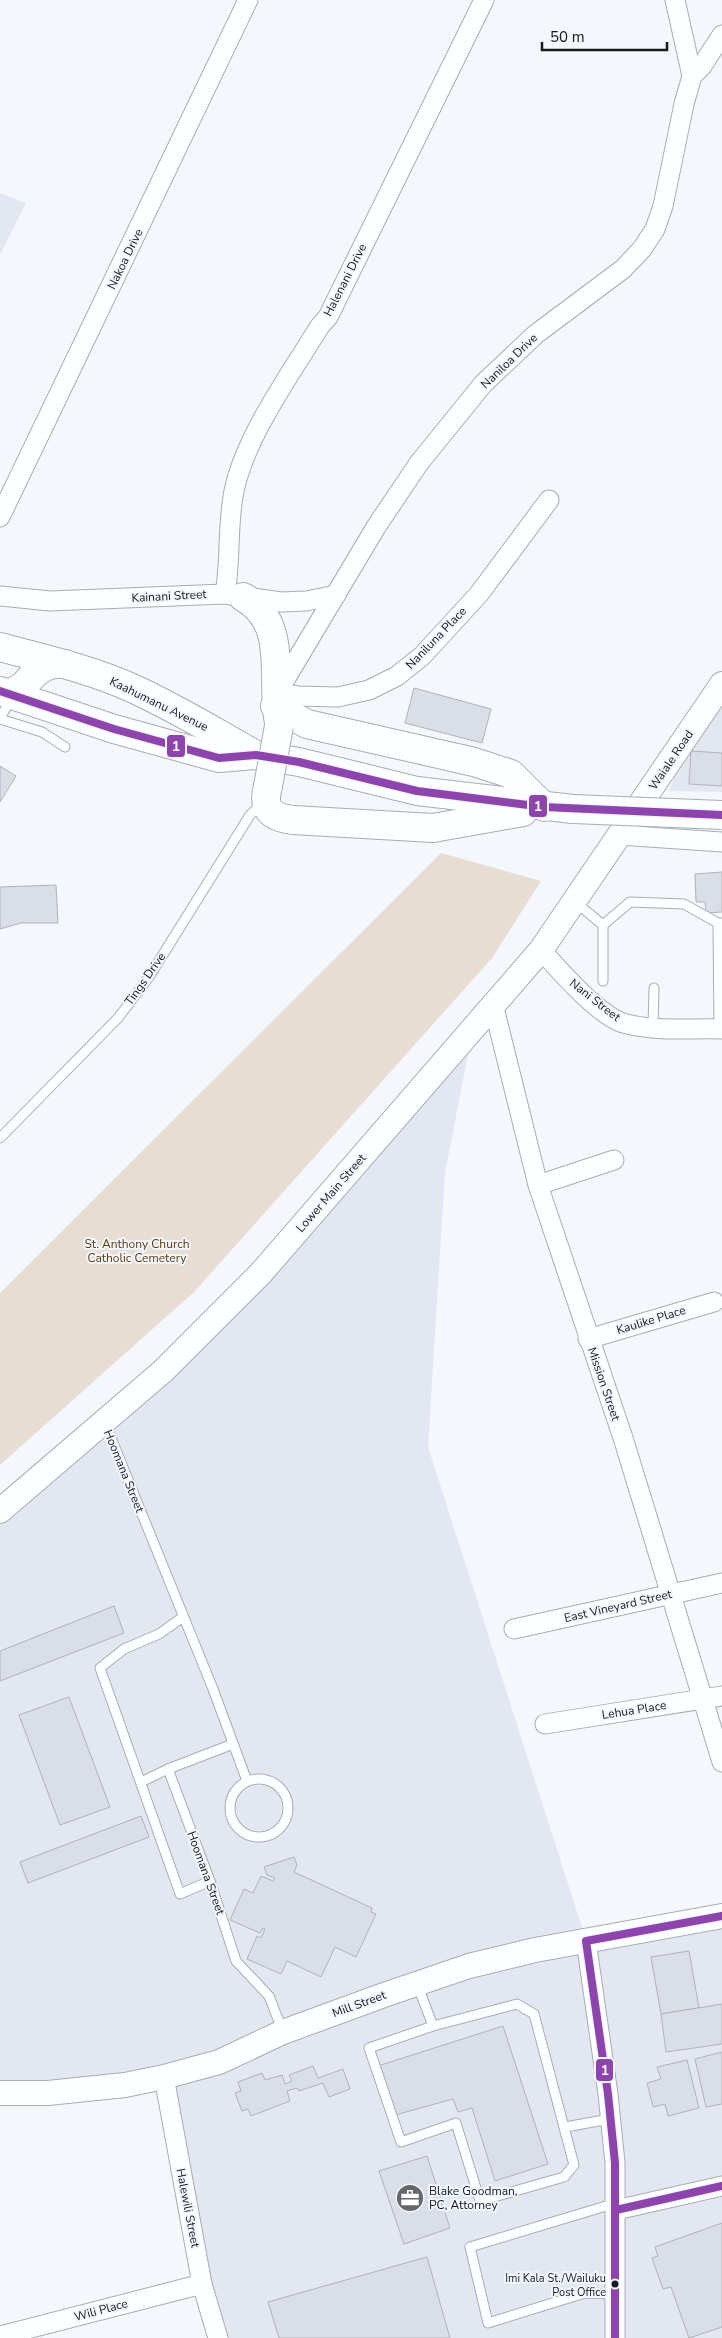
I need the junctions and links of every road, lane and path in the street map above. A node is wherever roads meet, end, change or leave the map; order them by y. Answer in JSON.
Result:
{"nodes":[{"id":1,"x":248,"y":0,"type":"edge"},
{"id":2,"x":484,"y":0,"type":"edge"},
{"id":3,"x":675,"y":0,"type":"edge"},
{"id":4,"x":722,"y":35,"type":"edge"},
{"id":5,"x":692,"y":76,"type":"junction"},
{"id":6,"x":549,"y":500,"type":"dead end"},
{"id":7,"x":0,"y":517,"type":"edge"},
{"id":8,"x":336,"y":595,"type":"junction"},
{"id":9,"x":0,"y":596,"type":"edge"},
{"id":10,"x":234,"y":596,"type":"junction"},
{"id":11,"x":0,"y":647,"type":"edge"},
{"id":12,"x":0,"y":656,"type":"edge"},
{"id":13,"x":65,"y":664,"type":"junction"},
{"id":14,"x":722,"y":684,"type":"edge"},
{"id":15,"x":2,"y":706,"type":"edge"},
{"id":16,"x":277,"y":708,"type":"junction"},
{"id":17,"x":65,"y":747,"type":"dead end"},
{"id":18,"x":256,"y":755,"type":"junction"},
{"id":19,"x":266,"y":794,"type":"junction"},
{"id":20,"x":544,"y":807,"type":"junction"},
{"id":21,"x":722,"y":815,"type":"edge"},
{"id":22,"x":619,"y":835,"type":"junction"},
{"id":23,"x":722,"y":842,"type":"edge"},
{"id":24,"x":574,"y":901,"type":"junction"},
{"id":25,"x":720,"y":923,"type":"edge"},
{"id":26,"x":603,"y":925,"type":"junction"},
{"id":27,"x":541,"y":950,"type":"junction"},
{"id":28,"x":603,"y":981,"type":"dead end"},
{"id":29,"x":654,"y":988,"type":"dead end"},
{"id":30,"x":493,"y":1004,"type":"junction"},
{"id":31,"x":653,"y":1027,"type":"junction"},
{"id":32,"x":721,"y":1029,"type":"edge"},
{"id":33,"x":0,"y":1138,"type":"edge"},
{"id":34,"x":614,"y":1160,"type":"dead end"},
{"id":35,"x":538,"y":1185,"type":"junction"},
{"id":36,"x":714,"y":1302,"type":"dead end"},
{"id":37,"x":588,"y":1339,"type":"junction"},
{"id":38,"x":104,"y":1421,"type":"junction"},
{"id":39,"x":0,"y":1511,"type":"edge"},
{"id":40,"x":722,"y":1583,"type":"edge"},
{"id":41,"x":672,"y":1594,"type":"junction"},
{"id":42,"x":183,"y":1617,"type":"junction"},
{"id":43,"x":514,"y":1629,"type":"dead end"},
{"id":44,"x":713,"y":1698,"type":"edge"},
{"id":45,"x":546,"y":1724,"type":"dead end"},
{"id":46,"x":233,"y":1744,"type":"junction"},
{"id":47,"x":722,"y":1762,"type":"edge"},
{"id":48,"x":168,"y":1769,"type":"junction"},
{"id":49,"x":247,"y":1781,"type":"junction"},
{"id":50,"x":141,"y":1782,"type":"junction"},
{"id":51,"x":210,"y":1881,"type":"junction"},
{"id":52,"x":722,"y":1916,"type":"edge"},
{"id":53,"x":586,"y":1940,"type":"junction"},
{"id":54,"x":417,"y":1984,"type":"junction"},
{"id":55,"x":433,"y":2026,"type":"junction"},
{"id":56,"x":283,"y":2032,"type":"junction"},
{"id":57,"x":164,"y":2077,"type":"junction"},
{"id":58,"x":0,"y":2093,"type":"edge"},
{"id":59,"x":610,"y":2119,"type":"junction"},
{"id":60,"x":565,"y":2127,"type":"junction"},
{"id":61,"x":722,"y":2186,"type":"edge"},
{"id":62,"x":616,"y":2207,"type":"junction"},
{"id":63,"x":202,"y":2284,"type":"junction"},
{"id":64,"x":615,"y":2294,"type":"junction"},
{"id":65,"x":0,"y":2336,"type":"edge"},
{"id":66,"x":218,"y":2338,"type":"edge"},
{"id":67,"x":615,"y":2338,"type":"edge"}],
"edges":[{"from":1,"to":7,"type":"street","name":"Nakoa Drive"},
{"from":2,"to":10,"type":"street","name":"Halenani Drive"},
{"from":3,"to":5,"type":"street"},
{"from":4,"to":5,"type":"street","name":"Naniloa Drive"},
{"from":5,"to":8,"type":"street","name":"Naniloa Drive"},
{"from":6,"to":16,"type":"street","name":"Naniluna Place"},
{"from":8,"to":10,"type":"street","name":"Kainani Street"},
{"from":8,"to":16,"type":"street","name":"Naniloa Drive"},
{"from":9,"to":10,"type":"street","name":"Kainani Street"},
{"from":10,"to":16,"type":"main road"},
{"from":11,"to":13,"type":"main road","name":"Kaahumanu Avenue"},
{"from":12,"to":15,"type":"main road"},
{"from":13,"to":15,"type":"main road"},
{"from":13,"to":18,"type":"main road","name":"Kaahumanu Avenue"},
{"from":14,"to":22,"type":"street","name":"Waiale Road"},
{"from":15,"to":17,"type":"lane"},
{"from":15,"to":18,"type":"main road","name":"Kaahumanu Avenue"},
{"from":16,"to":19,"type":"main road","bridge":true},
{"from":16,"to":20,"type":"main road"},
{"from":18,"to":20,"type":"main road","name":"Kaahumanu Avenue"},
{"from":19,"to":20,"type":"main road"},
{"from":19,"to":33,"type":"lane","name":"Tings Drive"},
{"from":20,"to":21,"type":"main road","name":"Kaahumanu Avenue","bridge":true},
{"from":22,"to":23,"type":"street"},
{"from":22,"to":24,"type":"street","name":"Lower Main Street"},
{"from":24,"to":26,"type":"lane"},
{"from":24,"to":27,"type":"street","name":"Lower Main Street"},
{"from":25,"to":26,"type":"lane"},
{"from":25,"to":32,"type":"lane"},
{"from":26,"to":28,"type":"lane"},
{"from":27,"to":30,"type":"street","name":"Lower Main Street"},
{"from":27,"to":31,"type":"street","name":"Nani Street"},
{"from":29,"to":31,"type":"lane"},
{"from":30,"to":35,"type":"street","name":"Mission Street"},
{"from":30,"to":38,"type":"street","name":"Lower Main Street"},
{"from":31,"to":32,"type":"street","name":"Nani Street"},
{"from":34,"to":35,"type":"street"},
{"from":35,"to":37,"type":"street","name":"Mission Street"},
{"from":36,"to":37,"type":"street","name":"Kaulike Place"},
{"from":37,"to":41,"type":"street","name":"Mission Street"},
{"from":38,"to":39,"type":"street","name":"Lower Main Street"},
{"from":38,"to":42,"type":"lane","name":"Hoomana Street"},
{"from":40,"to":41,"type":"street","name":"East Vineyard Street"},
{"from":41,"to":43,"type":"street","name":"East Vineyard Street"},
{"from":41,"to":44,"type":"street","name":"Mission Street"},
{"from":42,"to":46,"type":"lane","name":"Hoomana Street"},
{"from":42,"to":50,"type":"lane"},
{"from":44,"to":45,"type":"street","name":"Lehua Place"},
{"from":44,"to":47,"type":"street","name":"Mission Street"},
{"from":46,"to":48,"type":"lane"},
{"from":46,"to":49,"type":"lane","name":"Hoomana Street"},
{"from":48,"to":50,"type":"lane"},
{"from":48,"to":51,"type":"lane","name":"Hoomana Street"},
{"from":49,"to":49,"type":"lane"},
{"from":50,"to":51,"type":"lane"},
{"from":51,"to":56,"type":"lane","name":"Hoomana Street"},
{"from":52,"to":53,"type":"street","name":"Mill Street"},
{"from":53,"to":54,"type":"street","name":"Mill Street"},
{"from":53,"to":59,"type":"street"},
{"from":54,"to":55,"type":"lane"},
{"from":54,"to":56,"type":"street","name":"Mill Street"},
{"from":55,"to":60,"type":"lane"},
{"from":55,"to":60,"type":"lane"},
{"from":56,"to":57,"type":"street","name":"Mill Street"},
{"from":57,"to":58,"type":"street","name":"Mill Street"},
{"from":57,"to":63,"type":"street","name":"Halewili Street"},
{"from":59,"to":60,"type":"lane"},
{"from":59,"to":62,"type":"street"},
{"from":61,"to":62,"type":"street"},
{"from":62,"to":64,"type":"street"},
{"from":62,"to":64,"type":"lane"},
{"from":63,"to":65,"type":"street","name":"Wili Place"},
{"from":63,"to":66,"type":"street","name":"Halewili Street"},
{"from":64,"to":67,"type":"street"}]}
